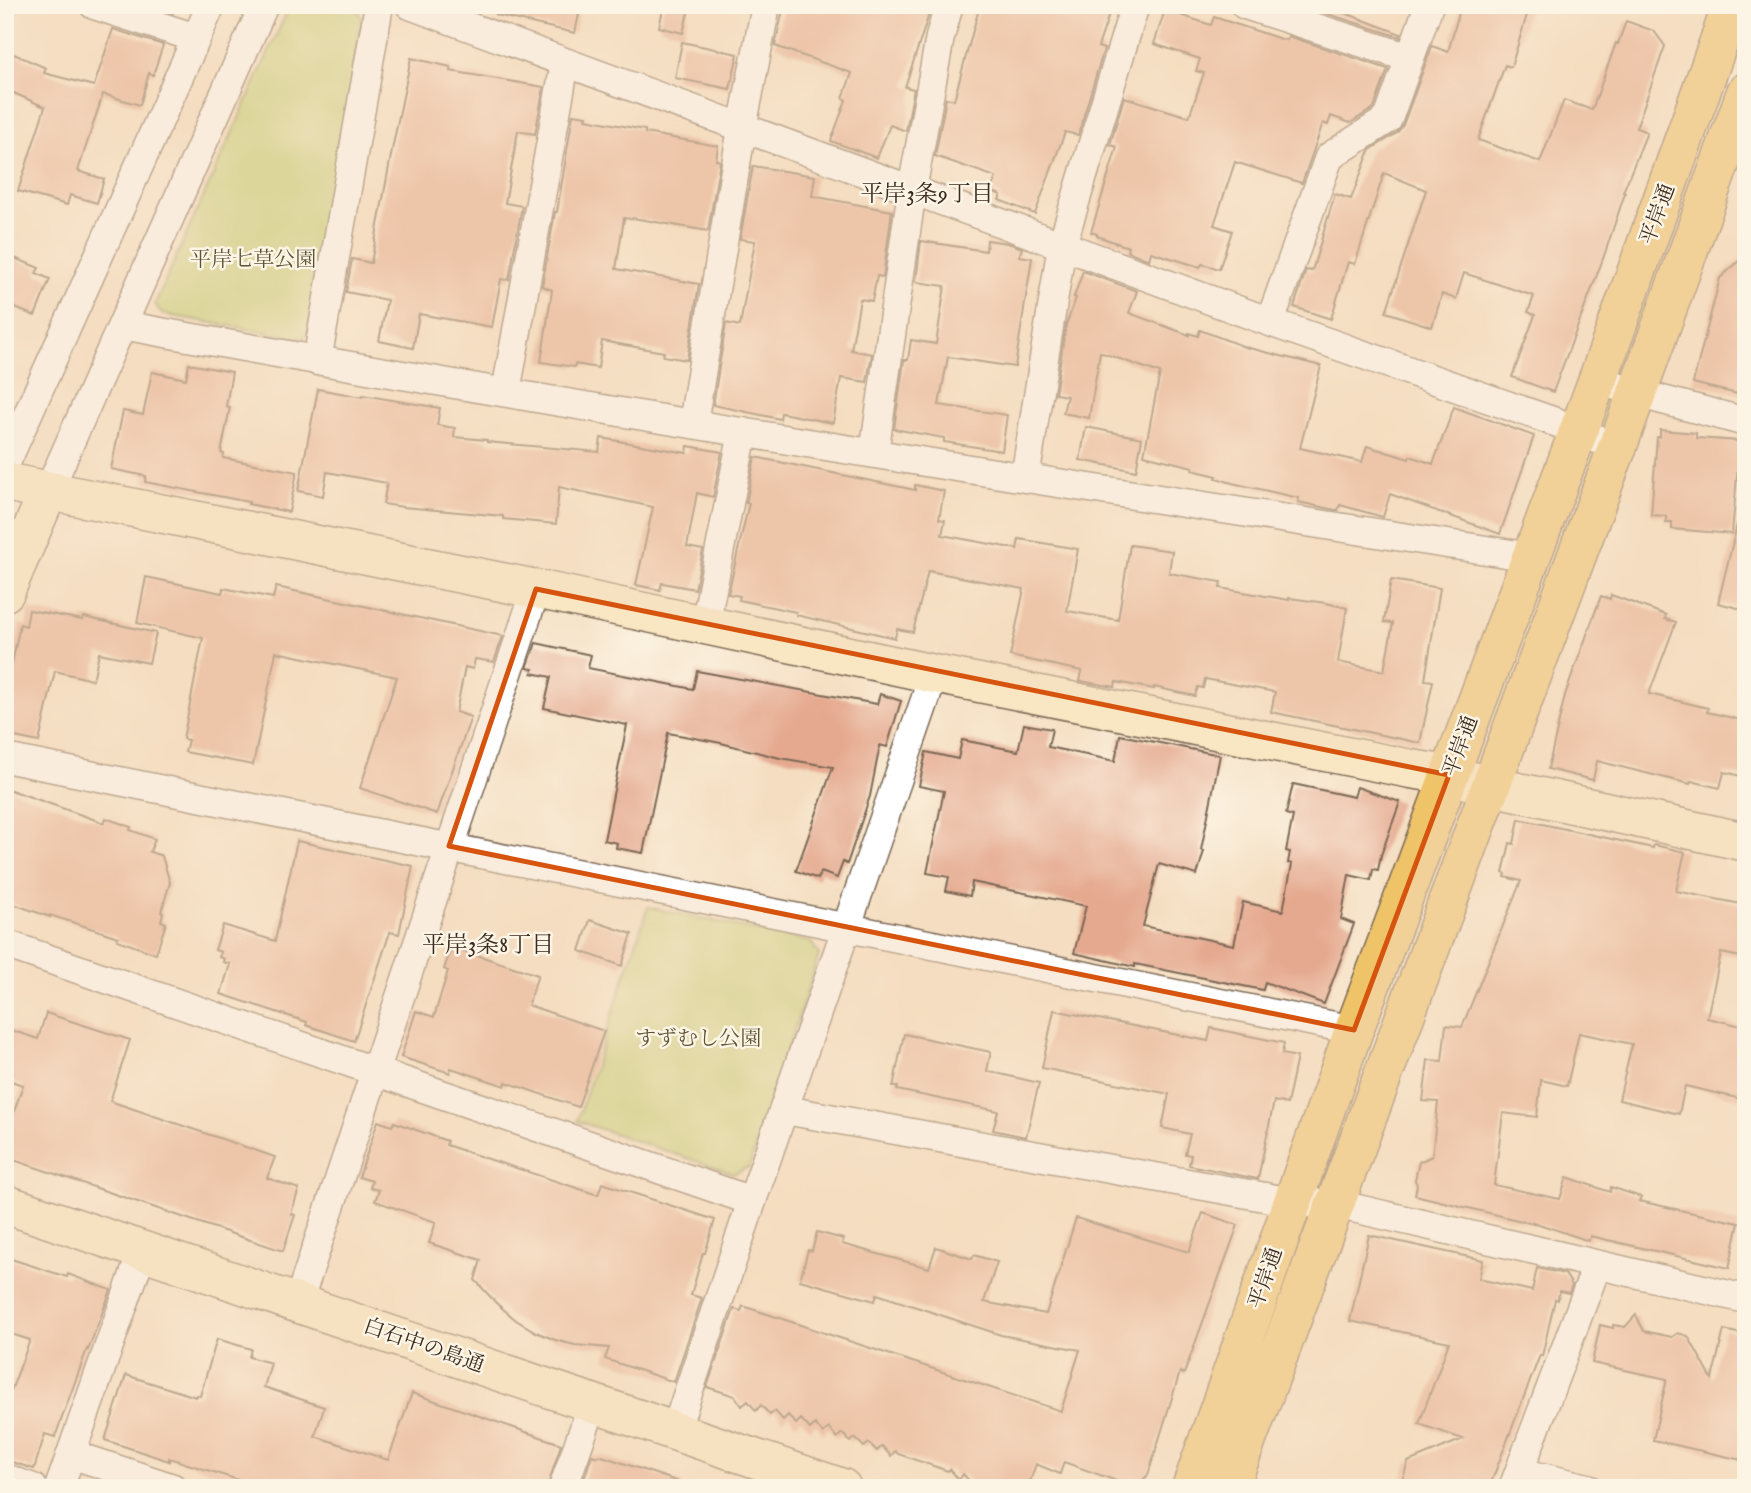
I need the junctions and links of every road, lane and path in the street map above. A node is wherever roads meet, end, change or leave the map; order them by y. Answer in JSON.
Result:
{"nodes":[{"id":1,"x":94,"y":5,"type":"edge"},
{"id":2,"x":211,"y":5,"type":"edge"},
{"id":3,"x":264,"y":5,"type":"edge"},
{"id":4,"x":379,"y":5,"type":"edge"},
{"id":5,"x":411,"y":5,"type":"edge"},
{"id":6,"x":766,"y":5,"type":"edge"},
{"id":7,"x":949,"y":5,"type":"edge"},
{"id":8,"x":1135,"y":5,"type":"edge"},
{"id":9,"x":1245,"y":5,"type":"edge"},
{"id":10,"x":1429,"y":5,"type":"edge"},
{"id":11,"x":1732,"y":5,"type":"edge"},
{"id":12,"x":197,"y":38,"type":"junction"},
{"id":13,"x":1410,"y":58,"type":"junction"},
{"id":14,"x":565,"y":63,"type":"junction"},
{"id":15,"x":1746,"y":92,"type":"edge"},
{"id":16,"x":742,"y":128,"type":"junction"},
{"id":17,"x":912,"y":190,"type":"junction"},
{"id":18,"x":1062,"y":245,"type":"junction"},
{"id":19,"x":1270,"y":322,"type":"junction"},
{"id":20,"x":122,"y":325,"type":"junction"},
{"id":21,"x":317,"y":361,"type":"junction"},
{"id":22,"x":1598,"y":379,"type":"junction"},
{"id":23,"x":506,"y":393,"type":"junction"},
{"id":24,"x":1636,"y":393,"type":"junction"},
{"id":25,"x":1746,"y":422,"type":"edge"},
{"id":26,"x":693,"y":423,"type":"junction"},
{"id":27,"x":1578,"y":430,"type":"junction"},
{"id":28,"x":743,"y":432,"type":"junction"},
{"id":29,"x":1617,"y":448,"type":"junction"},
{"id":30,"x":874,"y":453,"type":"junction"},
{"id":31,"x":5,"y":465,"type":"edge"},
{"id":32,"x":1025,"y":478,"type":"junction"},
{"id":33,"x":5,"y":482,"type":"edge"},
{"id":34,"x":48,"y":492,"type":"junction"},
{"id":35,"x":1531,"y":557,"type":"junction"},
{"id":36,"x":536,"y":589,"type":"junction"},
{"id":37,"x":5,"y":592,"type":"edge"},
{"id":38,"x":705,"y":625,"type":"junction"},
{"id":39,"x":934,"y":674,"type":"junction"},
{"id":40,"x":5,"y":758,"type":"edge"},
{"id":41,"x":1449,"y":775,"type":"junction"},
{"id":42,"x":1491,"y":786,"type":"junction"},
{"id":43,"x":1746,"y":842,"type":"edge"},
{"id":44,"x":449,"y":846,"type":"junction"},
{"id":45,"x":847,"y":928,"type":"junction"},
{"id":46,"x":5,"y":944,"type":"edge"},
{"id":47,"x":1354,"y":1030,"type":"junction"},
{"id":48,"x":376,"y":1071,"type":"junction"},
{"id":49,"x":785,"y":1110,"type":"junction"},
{"id":50,"x":752,"y":1201,"type":"junction"},
{"id":51,"x":1292,"y":1202,"type":"junction"},
{"id":52,"x":5,"y":1204,"type":"edge"},
{"id":53,"x":1336,"y":1204,"type":"junction"},
{"id":54,"x":142,"y":1252,"type":"junction"},
{"id":55,"x":1597,"y":1265,"type":"junction"},
{"id":56,"x":1746,"y":1299,"type":"edge"},
{"id":57,"x":298,"y":1303,"type":"junction"},
{"id":58,"x":593,"y":1403,"type":"junction"},
{"id":59,"x":675,"y":1432,"type":"junction"},
{"id":60,"x":71,"y":1454,"type":"junction"},
{"id":61,"x":5,"y":1478,"type":"edge"},
{"id":62,"x":1516,"y":1480,"type":"edge"},
{"id":63,"x":33,"y":1488,"type":"edge"},
{"id":64,"x":59,"y":1488,"type":"edge"},
{"id":65,"x":173,"y":1488,"type":"edge"},
{"id":66,"x":563,"y":1488,"type":"edge"},
{"id":67,"x":842,"y":1488,"type":"edge"},
{"id":68,"x":1191,"y":1488,"type":"edge"},
{"id":69,"x":1229,"y":1488,"type":"edge"},
{"id":70,"x":1588,"y":1488,"type":"edge"}],
"edges":[{"from":1,"to":12,"type":"street"},
{"from":2,"to":12,"type":"street"},
{"from":3,"to":20,"type":"street"},
{"from":4,"to":21,"type":"street"},
{"from":5,"to":14,"type":"street"},
{"from":6,"to":16,"type":"street"},
{"from":7,"to":17,"type":"street"},
{"from":8,"to":18,"type":"street"},
{"from":9,"to":13,"type":"street"},
{"from":10,"to":13,"type":"street"},
{"from":11,"to":22,"type":"highway","name":"平岸通"},
{"from":12,"to":31,"type":"street"},
{"from":13,"to":19,"type":"street"},
{"from":14,"to":16,"type":"street"},
{"from":14,"to":23,"type":"street"},
{"from":15,"to":24,"type":"highway","name":"平岸通"},
{"from":16,"to":17,"type":"street"},
{"from":16,"to":26,"type":"street"},
{"from":17,"to":18,"type":"street"},
{"from":17,"to":30,"type":"street"},
{"from":18,"to":19,"type":"street"},
{"from":18,"to":32,"type":"street"},
{"from":19,"to":27,"type":"street"},
{"from":20,"to":21,"type":"street"},
{"from":20,"to":34,"type":"street"},
{"from":21,"to":23,"type":"street"},
{"from":22,"to":24,"type":"street"},
{"from":22,"to":27,"type":"highway","name":"平岸通"},
{"from":23,"to":26,"type":"street"},
{"from":24,"to":25,"type":"street"},
{"from":24,"to":29,"type":"highway","name":"平岸通"},
{"from":26,"to":28,"type":"street"},
{"from":27,"to":29,"type":"street"},
{"from":27,"to":35,"type":"highway","name":"平岸通"},
{"from":28,"to":30,"type":"street"},
{"from":28,"to":38,"type":"street"},
{"from":29,"to":42,"type":"highway","name":"平岸通"},
{"from":30,"to":32,"type":"street"},
{"from":32,"to":35,"type":"street"},
{"from":33,"to":34,"type":"street"},
{"from":34,"to":36,"type":"street"},
{"from":34,"to":37,"type":"street"},
{"from":35,"to":41,"type":"highway","name":"平岸通"},
{"from":36,"to":38,"type":"street"},
{"from":36,"to":44,"type":"street"},
{"from":38,"to":39,"type":"street"},
{"from":39,"to":41,"type":"street"},
{"from":39,"to":45,"type":"street"},
{"from":40,"to":44,"type":"street"},
{"from":41,"to":42,"type":"street"},
{"from":41,"to":47,"type":"highway","name":"平岸通"},
{"from":42,"to":43,"type":"street"},
{"from":42,"to":53,"type":"highway","name":"平岸通"},
{"from":44,"to":45,"type":"street"},
{"from":44,"to":48,"type":"street"},
{"from":45,"to":47,"type":"street"},
{"from":45,"to":49,"type":"street"},
{"from":46,"to":48,"type":"street"},
{"from":47,"to":51,"type":"highway","name":"平岸通"},
{"from":48,"to":50,"type":"street"},
{"from":48,"to":57,"type":"street"},
{"from":49,"to":50,"type":"street"},
{"from":49,"to":51,"type":"street"},
{"from":50,"to":59,"type":"street"},
{"from":51,"to":53,"type":"street"},
{"from":51,"to":68,"type":"highway","name":"平岸通"},
{"from":52,"to":54,"type":"street","name":"白石中の島通"},
{"from":53,"to":55,"type":"street"},
{"from":53,"to":69,"type":"highway","name":"平岸通"},
{"from":54,"to":57,"type":"street","name":"白石中の島通"},
{"from":54,"to":60,"type":"street"},
{"from":55,"to":56,"type":"street"},
{"from":55,"to":62,"type":"street"},
{"from":57,"to":58,"type":"street","name":"白石中の島通"},
{"from":58,"to":59,"type":"street","name":"白石中の島通"},
{"from":58,"to":66,"type":"street"},
{"from":59,"to":67,"type":"street","name":"白石中の島通"},
{"from":60,"to":64,"type":"street"},
{"from":60,"to":65,"type":"street"},
{"from":61,"to":63,"type":"street"},
{"from":62,"to":70,"type":"street"}]}
